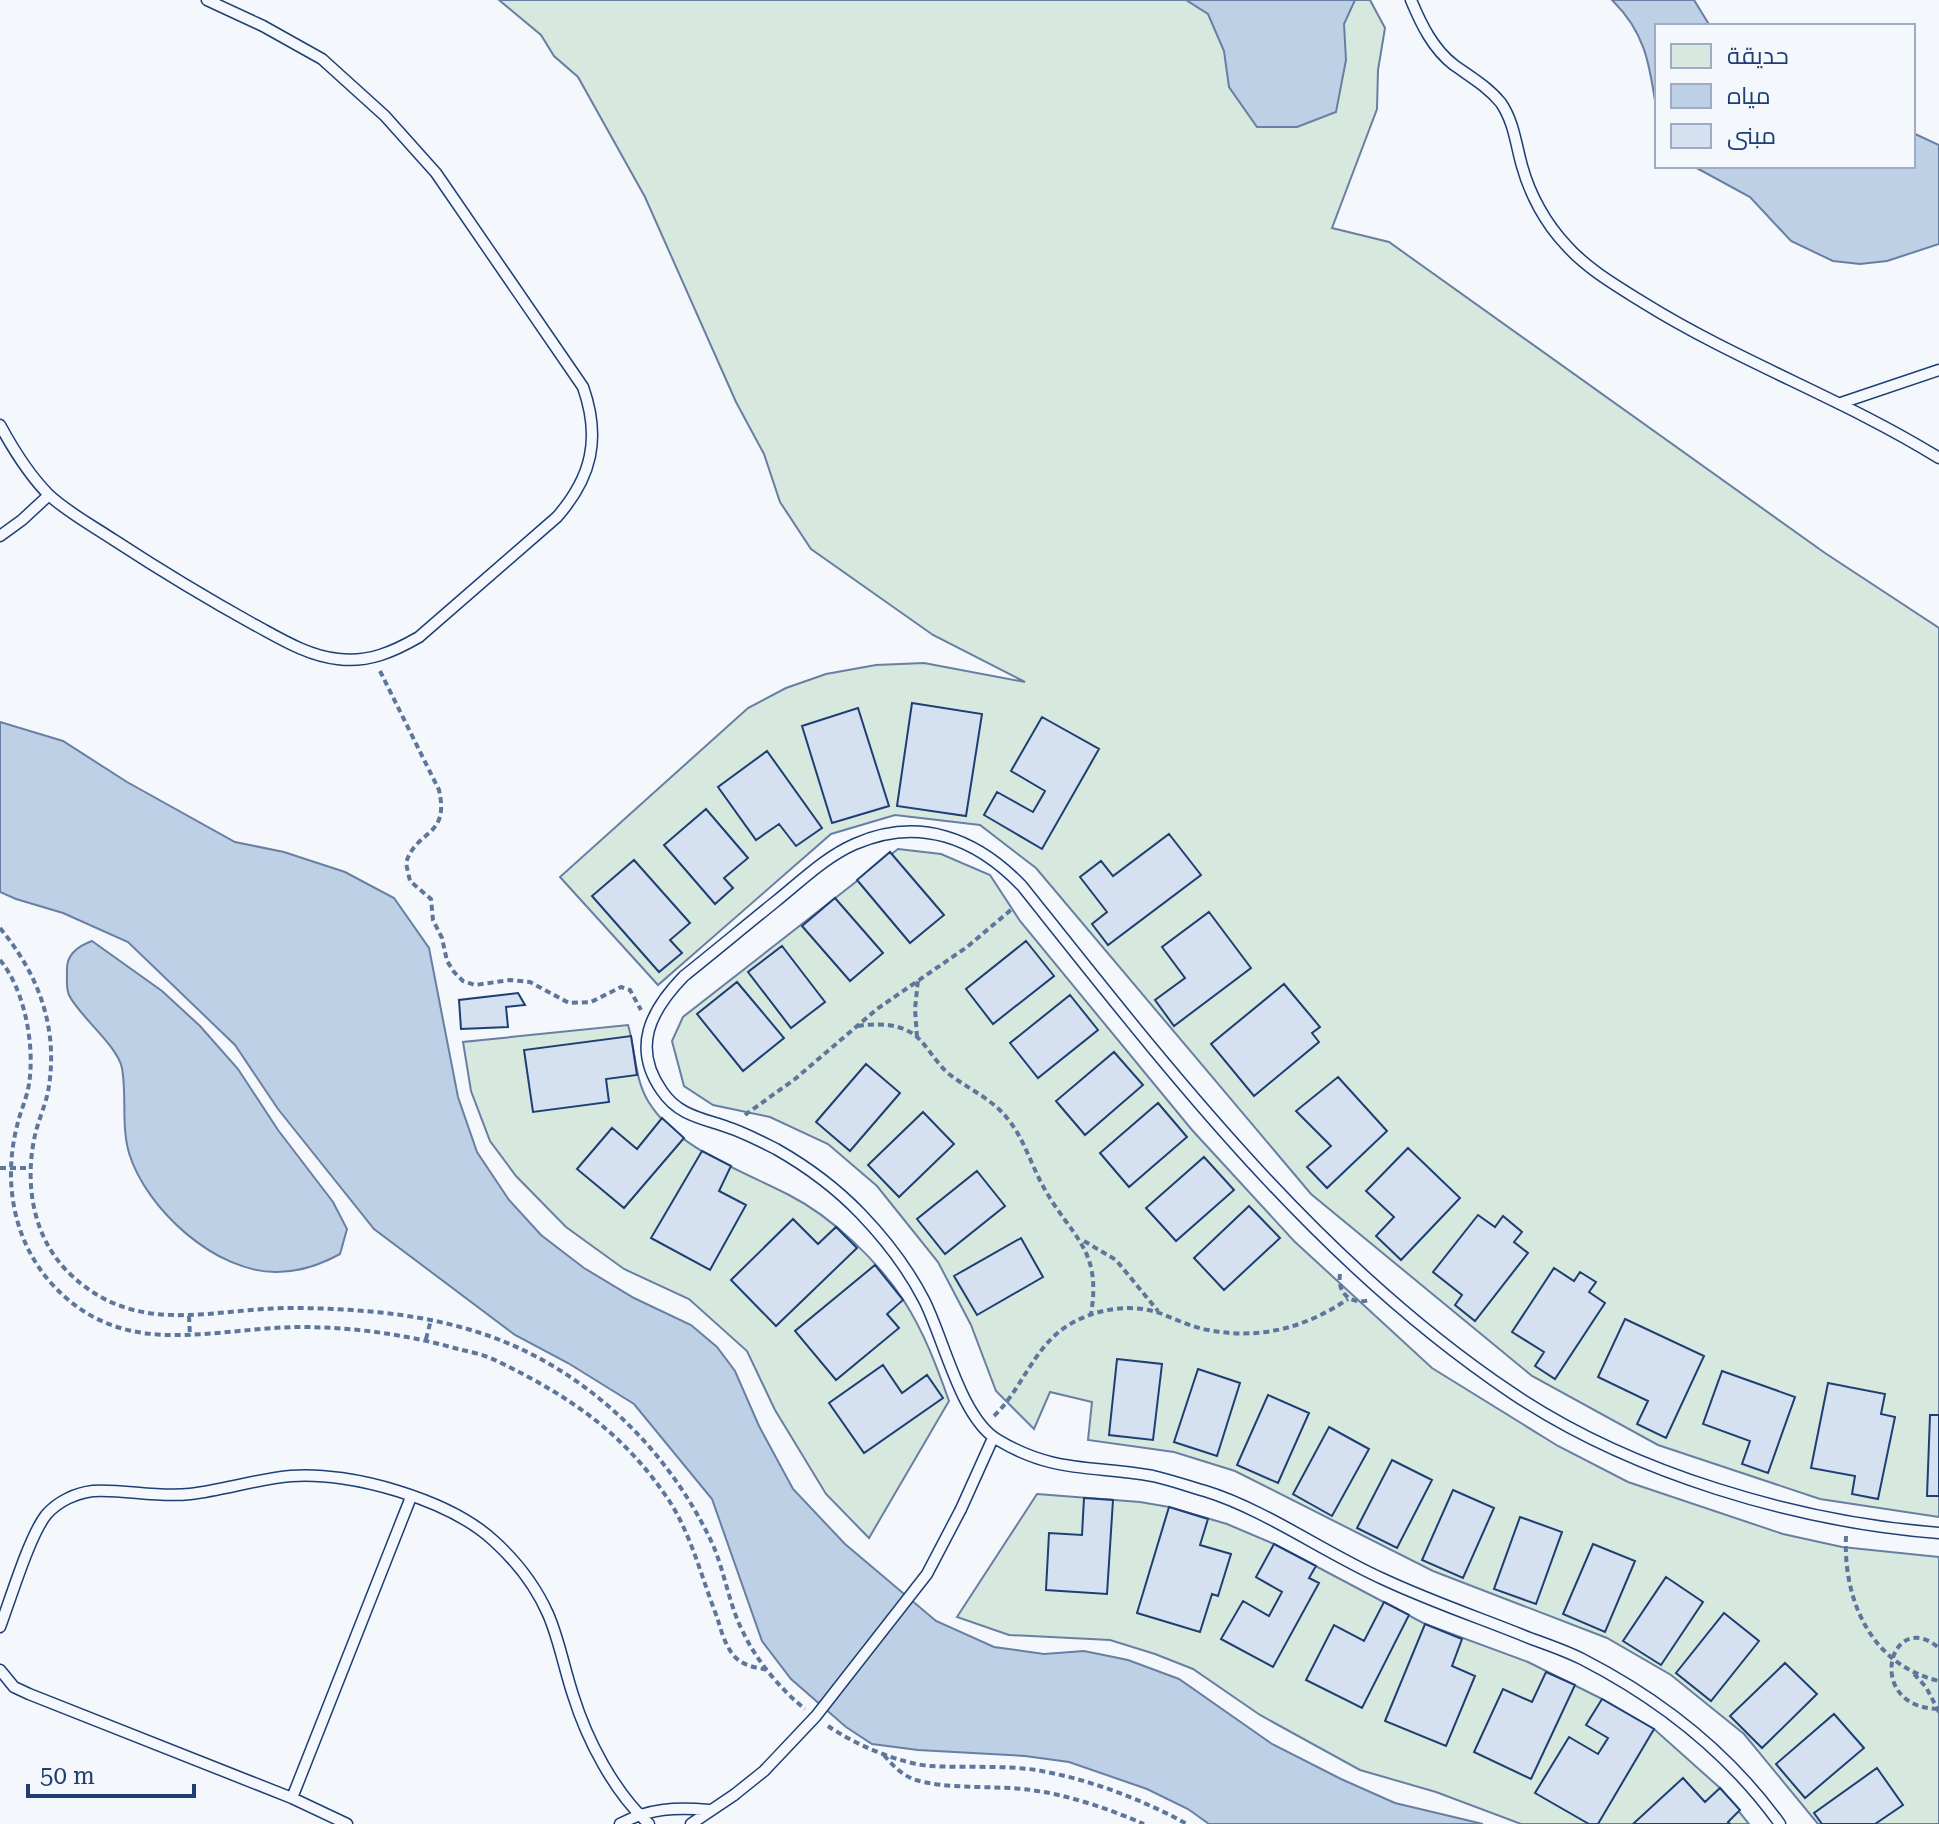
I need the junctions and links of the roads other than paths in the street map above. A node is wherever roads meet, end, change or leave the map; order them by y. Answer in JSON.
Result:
{"nodes":[{"id":1,"x":207,"y":0,"type":"edge"},
{"id":2,"x":1411,"y":0,"type":"edge"},
{"id":3,"x":1939,"y":370,"type":"edge"},
{"id":4,"x":1841,"y":403,"type":"junction"},
{"id":5,"x":0,"y":425,"type":"edge"},
{"id":6,"x":1939,"y":458,"type":"edge"},
{"id":7,"x":49,"y":495,"type":"junction"},
{"id":8,"x":0,"y":536,"type":"edge"},
{"id":9,"x":993,"y":1438,"type":"junction"},
{"id":10,"x":411,"y":1497,"type":"junction"},
{"id":11,"x":1939,"y":1533,"type":"edge"},
{"id":12,"x":0,"y":1627,"type":"edge"},
{"id":13,"x":0,"y":1670,"type":"edge"},
{"id":14,"x":0,"y":1682,"type":"edge"},
{"id":15,"x":14,"y":1687,"type":"junction"},
{"id":16,"x":292,"y":1798,"type":"junction"},
{"id":17,"x":709,"y":1810,"type":"junction"},
{"id":18,"x":638,"y":1814,"type":"junction"},
{"id":19,"x":347,"y":1824,"type":"edge"},
{"id":20,"x":620,"y":1824,"type":"edge"},
{"id":21,"x":649,"y":1824,"type":"edge"},
{"id":22,"x":691,"y":1824,"type":"edge"},
{"id":23,"x":1780,"y":1824,"type":"edge"}],
"edges":[{"from":1,"to":7,"type":"lane"},
{"from":2,"to":4,"type":"lane"},
{"from":3,"to":4,"type":"lane"},
{"from":4,"to":6,"type":"lane"},
{"from":5,"to":7,"type":"lane"},
{"from":7,"to":8,"type":"lane"},
{"from":9,"to":11,"type":"lane"},
{"from":9,"to":17,"type":"lane","bridge":true},
{"from":9,"to":23,"type":"lane"},
{"from":10,"to":12,"type":"lane"},
{"from":10,"to":16,"type":"lane"},
{"from":10,"to":18,"type":"lane"},
{"from":13,"to":15,"type":"lane"},
{"from":14,"to":15,"type":"lane"},
{"from":15,"to":16,"type":"lane"},
{"from":16,"to":19,"type":"lane"},
{"from":17,"to":18,"type":"lane"},
{"from":17,"to":22,"type":"lane"},
{"from":18,"to":20,"type":"lane"},
{"from":18,"to":21,"type":"lane"}]}
